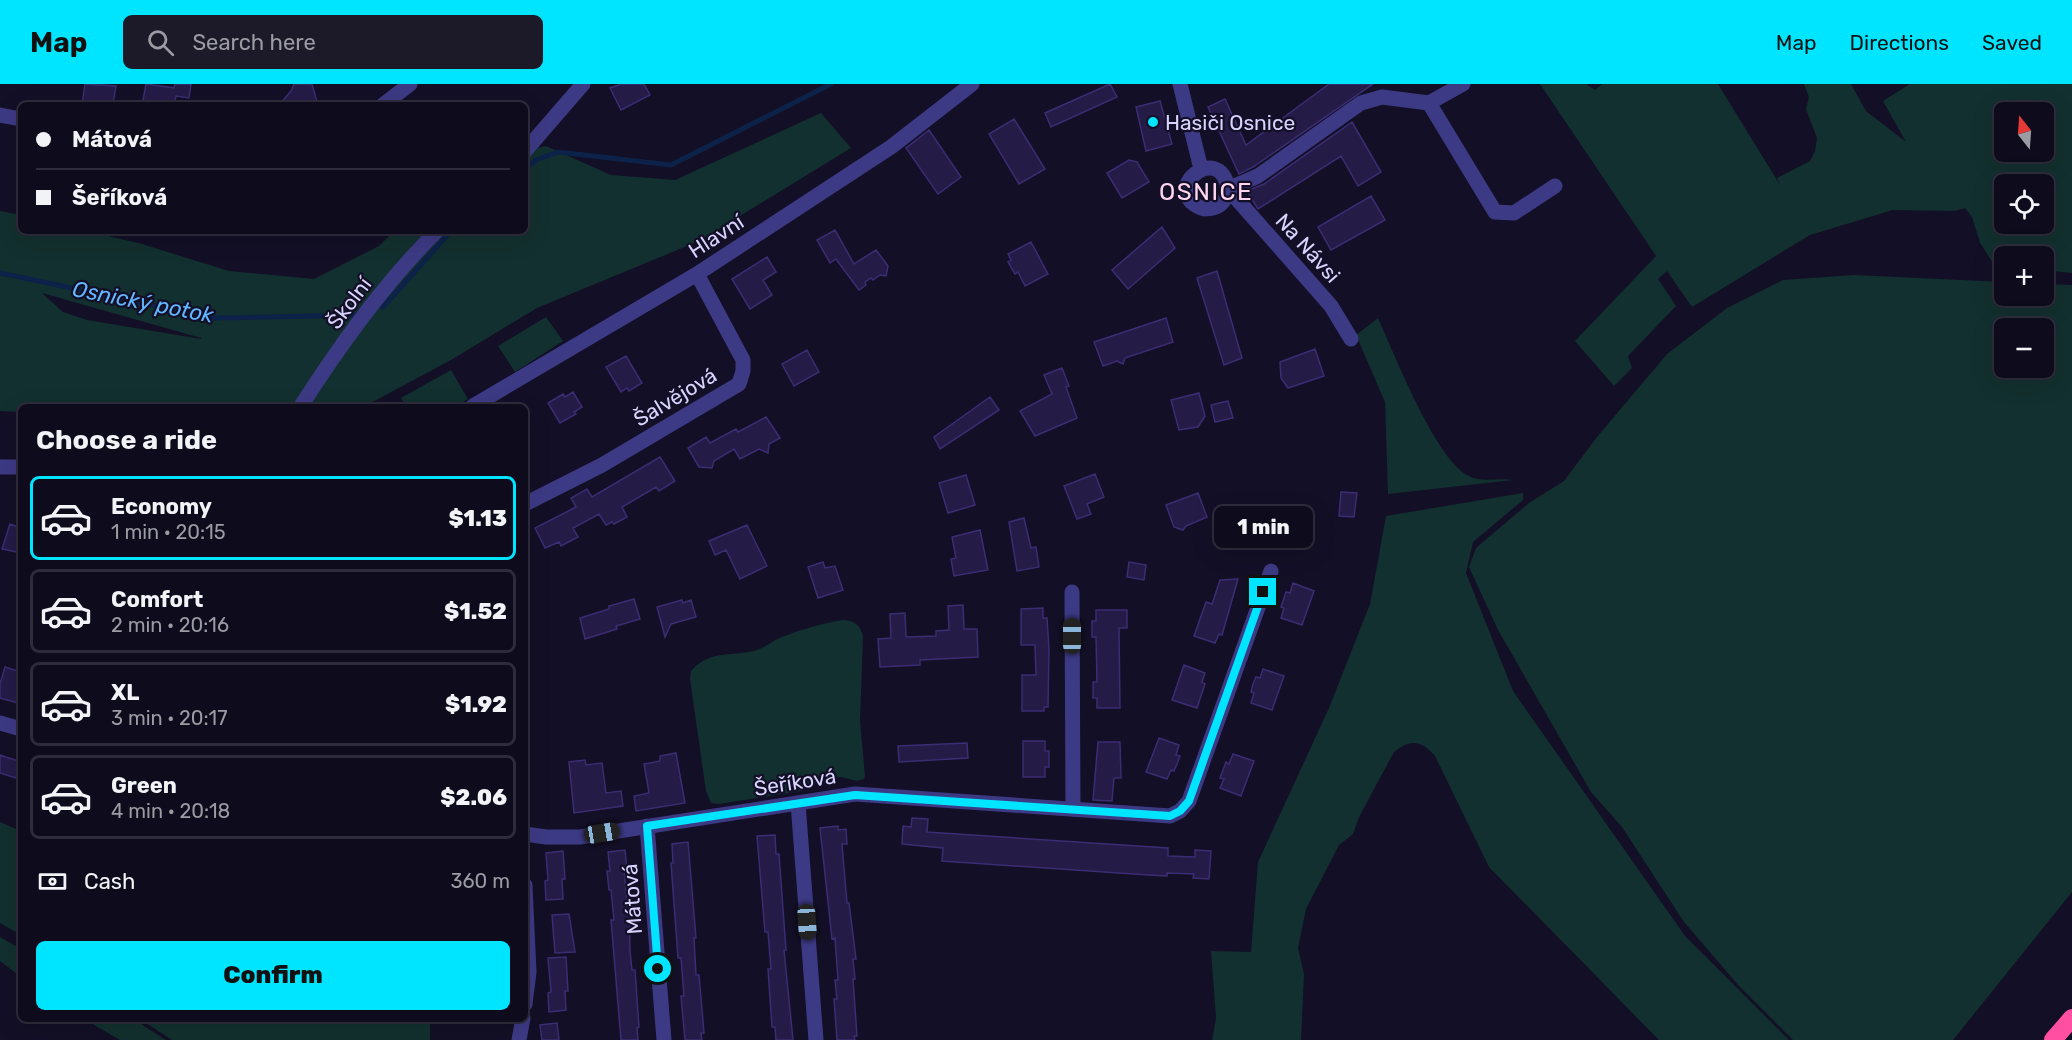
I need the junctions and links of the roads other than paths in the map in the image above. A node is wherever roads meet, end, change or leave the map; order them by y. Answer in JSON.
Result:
{"nodes":[{"id":1,"x":410,"y":84,"type":"edge"},
{"id":2,"x":583,"y":84,"type":"edge"},
{"id":3,"x":972,"y":84,"type":"edge"},
{"id":4,"x":1180,"y":84,"type":"edge"},
{"id":5,"x":1463,"y":84,"type":"edge"},
{"id":6,"x":387,"y":102,"type":"edge"},
{"id":7,"x":1429,"y":103,"type":"junction"},
{"id":8,"x":0,"y":115,"type":"edge"},
{"id":9,"x":18,"y":118,"type":"edge"},
{"id":10,"x":528,"y":148,"type":"edge"},
{"id":11,"x":1201,"y":169,"type":"junction"},
{"id":12,"x":1555,"y":186,"type":"dead end"},
{"id":13,"x":1228,"y":189,"type":"junction"},
{"id":14,"x":434,"y":234,"type":"edge"},
{"id":15,"x":697,"y":274,"type":"junction"},
{"id":16,"x":1351,"y":339,"type":"dead end"},
{"id":17,"x":302,"y":404,"type":"edge"},
{"id":18,"x":476,"y":404,"type":"edge"},
{"id":19,"x":0,"y":467,"type":"edge"},
{"id":20,"x":18,"y":467,"type":"edge"},
{"id":21,"x":528,"y":502,"type":"edge"},
{"id":22,"x":1271,"y":571,"type":"dead end"},
{"id":23,"x":1072,"y":592,"type":"dead end"},
{"id":24,"x":0,"y":723,"type":"edge"},
{"id":25,"x":18,"y":728,"type":"edge"},
{"id":26,"x":798,"y":803,"type":"junction"},
{"id":27,"x":1073,"y":809,"type":"junction"},
{"id":28,"x":647,"y":826,"type":"junction"},
{"id":29,"x":528,"y":834,"type":"edge"},
{"id":30,"x":528,"y":950,"type":"edge"},
{"id":31,"x":528,"y":980,"type":"edge"},
{"id":32,"x":2072,"y":1018,"type":"edge"},
{"id":33,"x":522,"y":1022,"type":"edge"},
{"id":34,"x":519,"y":1040,"type":"edge"},
{"id":35,"x":664,"y":1040,"type":"edge"},
{"id":36,"x":816,"y":1040,"type":"edge"},
{"id":37,"x":2053,"y":1040,"type":"edge"}],
"edges":[{"from":1,"to":6,"type":"street"},
{"from":2,"to":10,"type":"street"},
{"from":3,"to":15,"type":"street","name":"Hlavní"},
{"from":4,"to":11,"type":"street"},
{"from":5,"to":7,"type":"street"},
{"from":7,"to":12,"type":"street"},
{"from":7,"to":13,"type":"street"},
{"from":8,"to":9,"type":"street"},
{"from":11,"to":13,"type":"street","name":"Na Návsi"},
{"from":11,"to":13,"type":"street"},
{"from":13,"to":16,"type":"street","name":"Na Návsi"},
{"from":14,"to":17,"type":"street","name":"Školní"},
{"from":15,"to":18,"type":"street","name":"Hlavní"},
{"from":15,"to":21,"type":"street","name":"Šalvějová"},
{"from":19,"to":20,"type":"street"},
{"from":22,"to":27,"type":"street","name":"Šeříková"},
{"from":23,"to":27,"type":"street"},
{"from":24,"to":25,"type":"street"},
{"from":26,"to":27,"type":"street","name":"Šeříková"},
{"from":26,"to":28,"type":"street","name":"Šeříková"},
{"from":26,"to":36,"type":"street"},
{"from":28,"to":29,"type":"street","name":"Šeříková"},
{"from":28,"to":35,"type":"street","name":"Mátová"},
{"from":30,"to":31,"type":"street"},
{"from":32,"to":37,"type":"highway"},
{"from":33,"to":34,"type":"street"}]}
